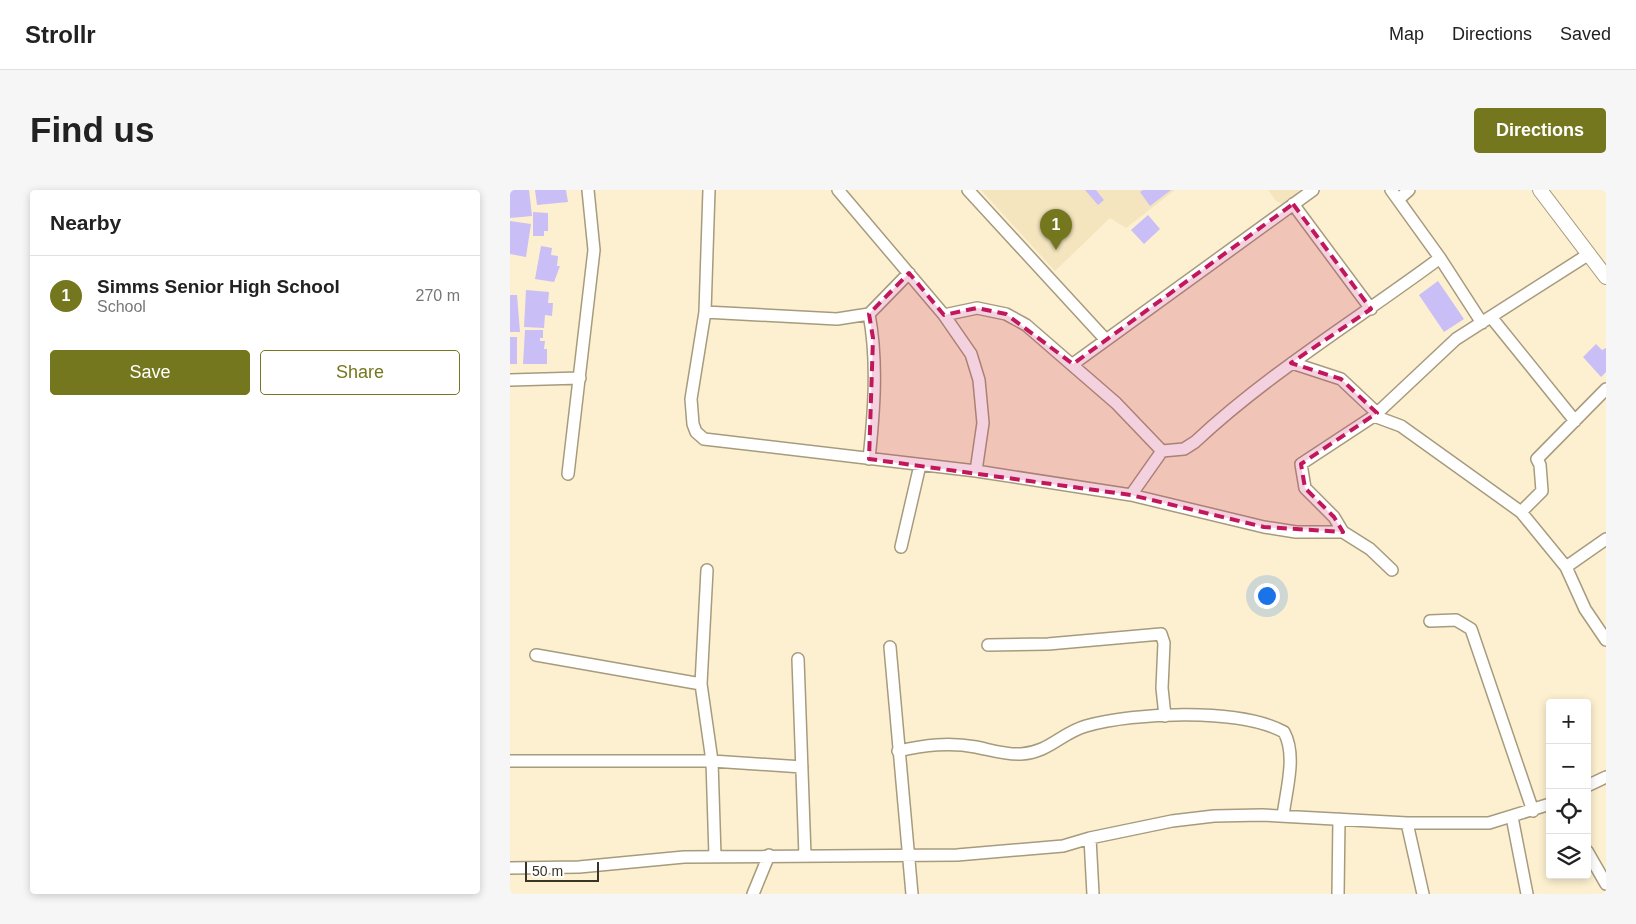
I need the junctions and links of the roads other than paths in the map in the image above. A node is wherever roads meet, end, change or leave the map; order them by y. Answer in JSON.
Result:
{"nodes":[{"id":1,"x":588,"y":190,"type":"edge"},
{"id":2,"x":709,"y":190,"type":"edge"},
{"id":3,"x":838,"y":190,"type":"edge"},
{"id":4,"x":968,"y":190,"type":"edge"},
{"id":5,"x":1313,"y":190,"type":"edge"},
{"id":6,"x":1409,"y":190,"type":"edge"},
{"id":7,"x":1540,"y":190,"type":"edge"},
{"id":8,"x":1395,"y":194,"type":"edge"},
{"id":9,"x":1293,"y":204,"type":"junction"},
{"id":10,"x":1589,"y":254,"type":"junction"},
{"id":11,"x":1440,"y":258,"type":"junction"},
{"id":12,"x":909,"y":273,"type":"junction"},
{"id":13,"x":1606,"y":277,"type":"edge"},
{"id":14,"x":1371,"y":309,"type":"junction"},
{"id":15,"x":705,"y":312,"type":"junction"},
{"id":16,"x":869,"y":314,"type":"junction"},
{"id":17,"x":944,"y":315,"type":"junction"},
{"id":18,"x":1486,"y":320,"type":"junction"},
{"id":19,"x":1106,"y":340,"type":"junction"},
{"id":20,"x":1073,"y":364,"type":"junction"},
{"id":21,"x":1292,"y":364,"type":"junction"},
{"id":22,"x":580,"y":378,"type":"junction"},
{"id":23,"x":510,"y":380,"type":"edge"},
{"id":24,"x":1606,"y":389,"type":"edge"},
{"id":25,"x":1376,"y":414,"type":"junction"},
{"id":26,"x":1575,"y":421,"type":"junction"},
{"id":27,"x":1162,"y":451,"type":"junction"},
{"id":28,"x":869,"y":458,"type":"junction"},
{"id":29,"x":920,"y":464,"type":"junction"},
{"id":30,"x":976,"y":471,"type":"junction"},
{"id":31,"x":568,"y":474,"type":"dead end"},
{"id":32,"x":1131,"y":495,"type":"junction"},
{"id":33,"x":1520,"y":512,"type":"junction"},
{"id":34,"x":1343,"y":532,"type":"junction"},
{"id":35,"x":1606,"y":539,"type":"edge"},
{"id":36,"x":901,"y":547,"type":"dead end"},
{"id":37,"x":1566,"y":568,"type":"junction"},
{"id":38,"x":707,"y":570,"type":"dead end"},
{"id":39,"x":1392,"y":570,"type":"dead end"},
{"id":40,"x":1430,"y":621,"type":"dead end"},
{"id":41,"x":1606,"y":640,"type":"edge"},
{"id":42,"x":988,"y":645,"type":"dead end"},
{"id":43,"x":890,"y":647,"type":"dead end"},
{"id":44,"x":536,"y":655,"type":"dead end"},
{"id":45,"x":798,"y":659,"type":"dead end"},
{"id":46,"x":701,"y":684,"type":"junction"},
{"id":47,"x":1165,"y":716,"type":"junction"},
{"id":48,"x":898,"y":751,"type":"junction"},
{"id":49,"x":510,"y":761,"type":"edge"},
{"id":50,"x":712,"y":762,"type":"junction"},
{"id":51,"x":802,"y":767,"type":"junction"},
{"id":52,"x":1606,"y":777,"type":"edge"},
{"id":53,"x":1591,"y":784,"type":"edge"},
{"id":54,"x":1546,"y":806,"type":"edge"},
{"id":55,"x":1534,"y":810,"type":"junction"},
{"id":56,"x":1283,"y":816,"type":"junction"},
{"id":57,"x":1512,"y":818,"type":"junction"},
{"id":58,"x":1339,"y":819,"type":"junction"},
{"id":59,"x":1407,"y":823,"type":"junction"},
{"id":60,"x":1090,"y":838,"type":"junction"},
{"id":61,"x":768,"y":855,"type":"junction"},
{"id":62,"x":909,"y":855,"type":"junction"},
{"id":63,"x":716,"y":856,"type":"junction"},
{"id":64,"x":805,"y":856,"type":"junction"},
{"id":65,"x":1591,"y":858,"type":"edge"},
{"id":66,"x":510,"y":868,"type":"edge"},
{"id":67,"x":1606,"y":884,"type":"edge"},
{"id":68,"x":753,"y":894,"type":"edge"},
{"id":69,"x":912,"y":894,"type":"edge"},
{"id":70,"x":1093,"y":894,"type":"edge"},
{"id":71,"x":1338,"y":894,"type":"edge"},
{"id":72,"x":1423,"y":894,"type":"edge"},
{"id":73,"x":1527,"y":894,"type":"edge"}],
"edges":[{"from":1,"to":22,"type":"street"},
{"from":2,"to":15,"type":"street"},
{"from":3,"to":12,"type":"street"},
{"from":4,"to":19,"type":"street"},
{"from":5,"to":9,"type":"street"},
{"from":6,"to":8,"type":"street"},
{"from":7,"to":10,"type":"main road"},
{"from":8,"to":11,"type":"street"},
{"from":9,"to":14,"type":"street"},
{"from":9,"to":19,"type":"street"},
{"from":10,"to":13,"type":"main road"},
{"from":10,"to":18,"type":"street"},
{"from":11,"to":14,"type":"street"},
{"from":11,"to":18,"type":"street"},
{"from":12,"to":16,"type":"street"},
{"from":12,"to":17,"type":"street"},
{"from":14,"to":21,"type":"street"},
{"from":15,"to":16,"type":"street"},
{"from":15,"to":28,"type":"street"},
{"from":16,"to":28,"type":"street"},
{"from":17,"to":20,"type":"street"},
{"from":17,"to":30,"type":"street"},
{"from":18,"to":25,"type":"street"},
{"from":18,"to":26,"type":"street"},
{"from":19,"to":20,"type":"street"},
{"from":20,"to":27,"type":"street"},
{"from":21,"to":25,"type":"street"},
{"from":21,"to":27,"type":"street"},
{"from":22,"to":23,"type":"street"},
{"from":22,"to":31,"type":"street"},
{"from":24,"to":26,"type":"street"},
{"from":25,"to":33,"type":"street"},
{"from":25,"to":34,"type":"street"},
{"from":26,"to":33,"type":"street"},
{"from":27,"to":32,"type":"street"},
{"from":28,"to":29,"type":"street"},
{"from":29,"to":30,"type":"street"},
{"from":29,"to":36,"type":"street"},
{"from":30,"to":32,"type":"street"},
{"from":32,"to":34,"type":"street"},
{"from":33,"to":37,"type":"street"},
{"from":34,"to":39,"type":"street"},
{"from":35,"to":37,"type":"street"},
{"from":37,"to":41,"type":"street"},
{"from":38,"to":46,"type":"street"},
{"from":40,"to":55,"type":"street"},
{"from":42,"to":47,"type":"street"},
{"from":43,"to":48,"type":"street"},
{"from":44,"to":46,"type":"street"},
{"from":45,"to":51,"type":"street"},
{"from":46,"to":50,"type":"street"},
{"from":47,"to":48,"type":"street"},
{"from":47,"to":56,"type":"street"},
{"from":48,"to":62,"type":"street"},
{"from":49,"to":50,"type":"street"},
{"from":50,"to":51,"type":"street"},
{"from":50,"to":63,"type":"street"},
{"from":51,"to":64,"type":"street"},
{"from":52,"to":53,"type":"street"},
{"from":54,"to":55,"type":"street"},
{"from":55,"to":57,"type":"street"},
{"from":56,"to":58,"type":"street"},
{"from":56,"to":60,"type":"street"},
{"from":57,"to":59,"type":"street"},
{"from":57,"to":73,"type":"street"},
{"from":58,"to":59,"type":"street"},
{"from":58,"to":71,"type":"street"},
{"from":59,"to":72,"type":"street"},
{"from":60,"to":62,"type":"street"},
{"from":60,"to":70,"type":"street"},
{"from":61,"to":63,"type":"street"},
{"from":61,"to":64,"type":"street"},
{"from":61,"to":68,"type":"street"},
{"from":62,"to":64,"type":"street"},
{"from":62,"to":69,"type":"street"},
{"from":63,"to":66,"type":"street"},
{"from":65,"to":67,"type":"street"}]}
